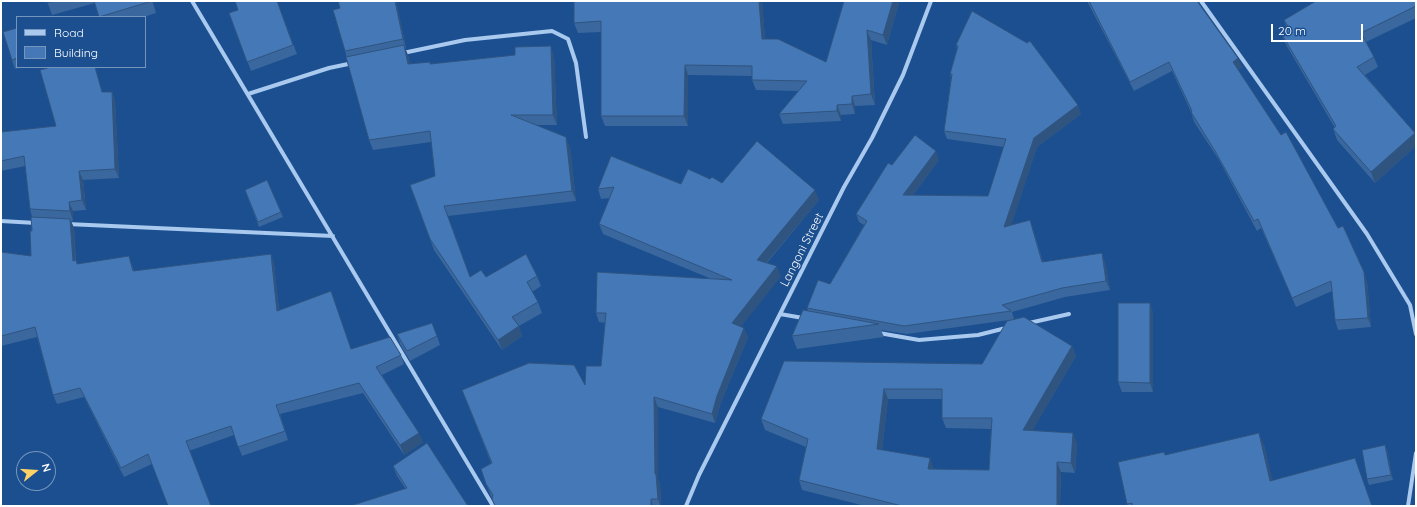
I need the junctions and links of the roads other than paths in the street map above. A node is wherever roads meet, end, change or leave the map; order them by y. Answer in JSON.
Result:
{"nodes":[{"id":1,"x":192,"y":1,"type":"edge"},
{"id":2,"x":931,"y":1,"type":"edge"},
{"id":3,"x":1201,"y":1,"type":"edge"},
{"id":4,"x":397,"y":54,"type":"edge"},
{"id":5,"x":359,"y":62,"type":"edge"},
{"id":6,"x":248,"y":94,"type":"junction"},
{"id":7,"x":586,"y":137,"type":"dead end"},
{"id":8,"x":1,"y":221,"type":"edge"},
{"id":9,"x":40,"y":223,"type":"edge"},
{"id":10,"x":64,"y":224,"type":"edge"},
{"id":11,"x":333,"y":236,"type":"junction"},
{"id":12,"x":1416,"y":304,"type":"edge"},
{"id":13,"x":1410,"y":305,"type":"junction"},
{"id":14,"x":780,"y":314,"type":"junction"},
{"id":15,"x":1069,"y":314,"type":"dead end"},
{"id":16,"x":811,"y":320,"type":"edge"},
{"id":17,"x":1023,"y":325,"type":"edge"},
{"id":18,"x":1008,"y":328,"type":"edge"},
{"id":19,"x":872,"y":332,"type":"edge"},
{"id":20,"x":1416,"y":334,"type":"edge"},
{"id":21,"x":1416,"y":453,"type":"edge"},
{"id":22,"x":494,"y":506,"type":"edge"},
{"id":23,"x":686,"y":506,"type":"edge"},
{"id":24,"x":1408,"y":506,"type":"edge"}],
"edges":[{"from":1,"to":6,"type":"street"},
{"from":2,"to":14,"type":"street","name":"Langoni Street"},
{"from":3,"to":13,"type":"street"},
{"from":4,"to":7,"type":"street"},
{"from":5,"to":6,"type":"street"},
{"from":6,"to":11,"type":"street"},
{"from":8,"to":9,"type":"street"},
{"from":10,"to":11,"type":"street"},
{"from":11,"to":22,"type":"street"},
{"from":12,"to":13,"type":"street"},
{"from":13,"to":20,"type":"street"},
{"from":14,"to":16,"type":"street"},
{"from":14,"to":23,"type":"street","name":"Langoni Street"},
{"from":15,"to":17,"type":"street"},
{"from":18,"to":19,"type":"street"},
{"from":21,"to":24,"type":"street"}]}
